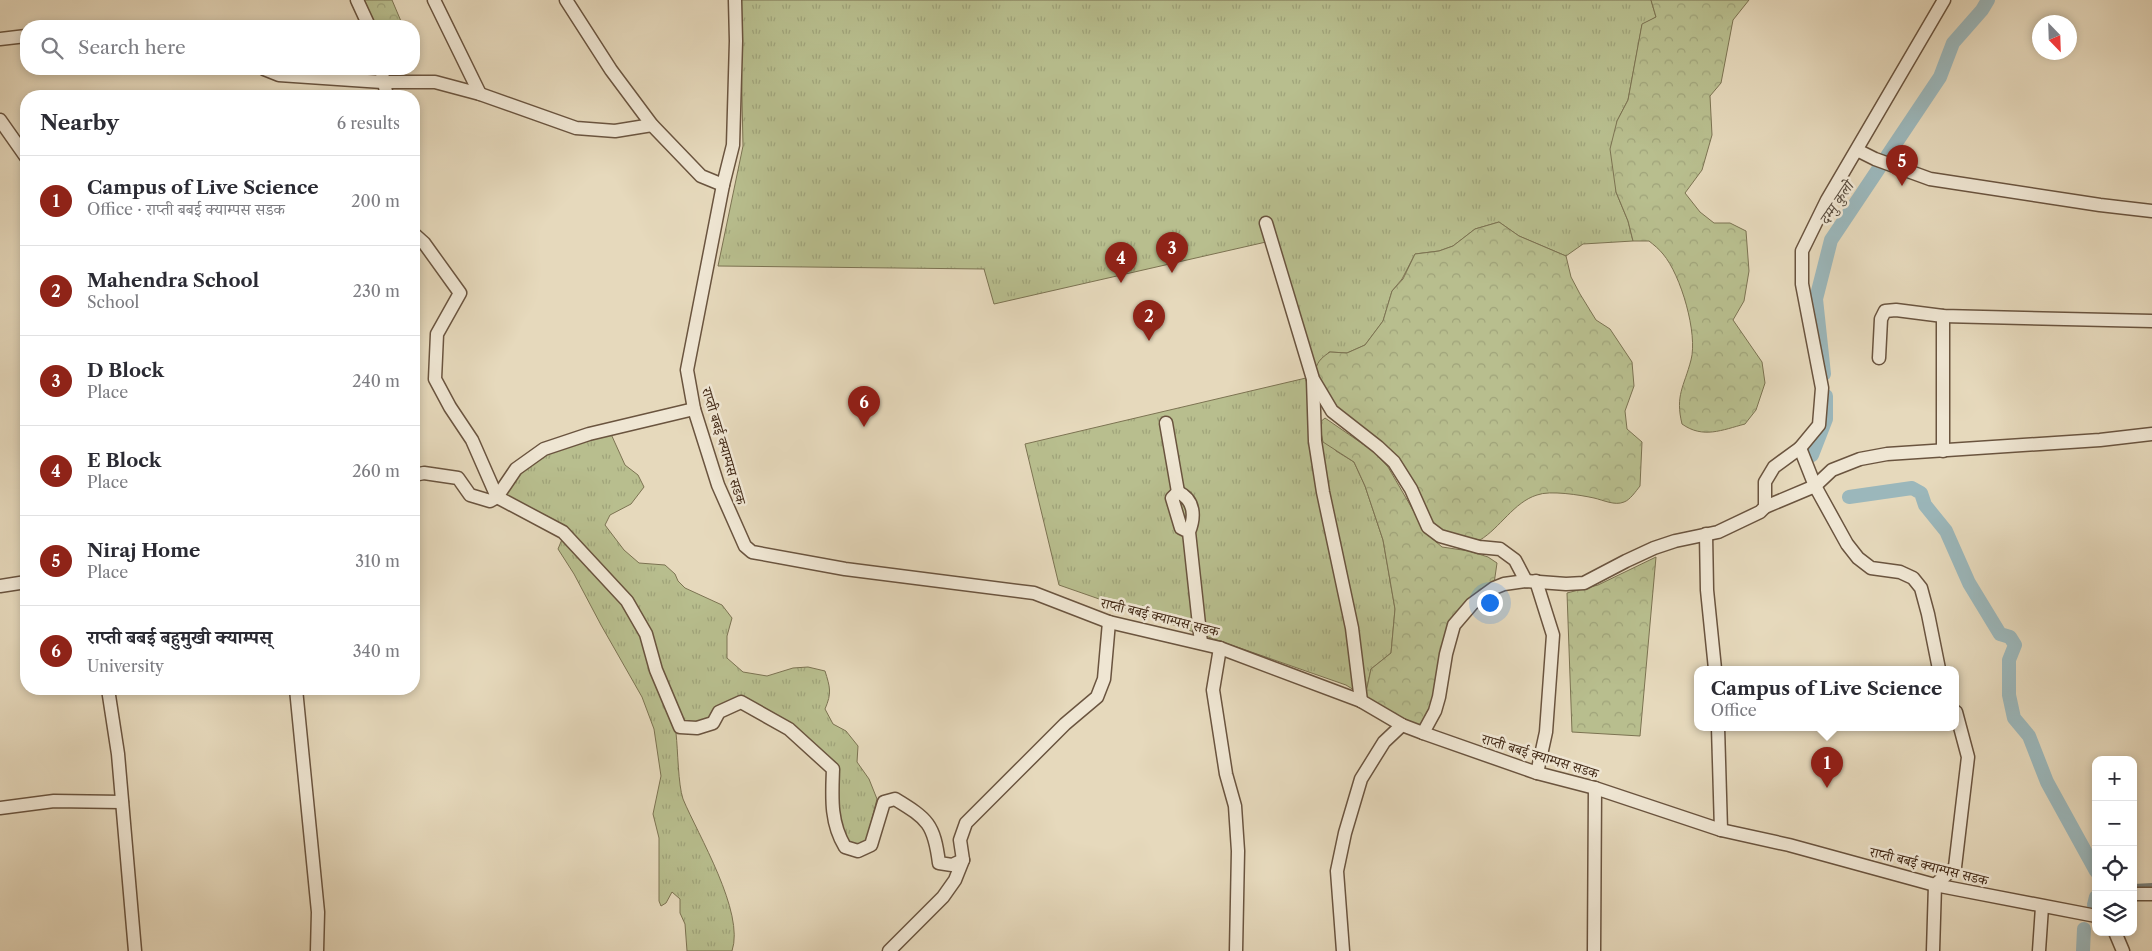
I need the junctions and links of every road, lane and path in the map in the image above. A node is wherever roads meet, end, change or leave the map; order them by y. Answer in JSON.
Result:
{"nodes":[{"id":1,"x":357,"y":0,"type":"edge"},
{"id":2,"x":434,"y":0,"type":"edge"},
{"id":3,"x":566,"y":0,"type":"edge"},
{"id":4,"x":735,"y":0,"type":"edge"},
{"id":5,"x":1944,"y":0,"type":"edge"},
{"id":6,"x":366,"y":20,"type":"edge"},
{"id":7,"x":20,"y":37,"type":"edge"},
{"id":8,"x":0,"y":39,"type":"edge"},
{"id":9,"x":279,"y":75,"type":"edge"},
{"id":10,"x":381,"y":75,"type":"edge"},
{"id":11,"x":382,"y":82,"type":"junction"},
{"id":12,"x":384,"y":90,"type":"edge"},
{"id":13,"x":480,"y":94,"type":"junction"},
{"id":14,"x":0,"y":120,"type":"edge"},
{"id":15,"x":652,"y":125,"type":"junction"},
{"id":16,"x":20,"y":148,"type":"edge"},
{"id":17,"x":1857,"y":150,"type":"junction"},
{"id":18,"x":723,"y":185,"type":"junction"},
{"id":19,"x":2152,"y":211,"type":"edge"},
{"id":20,"x":1266,"y":223,"type":"dead end"},
{"id":21,"x":420,"y":239,"type":"edge"},
{"id":22,"x":1943,"y":316,"type":"junction"},
{"id":23,"x":2152,"y":321,"type":"edge"},
{"id":24,"x":1880,"y":358,"type":"dead end"},
{"id":25,"x":1313,"y":379,"type":"junction"},
{"id":26,"x":694,"y":409,"type":"junction"},
{"id":27,"x":1166,"y":423,"type":"dead end"},
{"id":28,"x":2152,"y":434,"type":"edge"},
{"id":29,"x":1800,"y":448,"type":"junction"},
{"id":30,"x":1943,"y":451,"type":"junction"},
{"id":31,"x":420,"y":473,"type":"edge"},
{"id":32,"x":1815,"y":486,"type":"junction"},
{"id":33,"x":1178,"y":492,"type":"junction"},
{"id":34,"x":497,"y":497,"type":"junction"},
{"id":35,"x":1764,"y":507,"type":"junction"},
{"id":36,"x":1189,"y":532,"type":"junction"},
{"id":37,"x":1706,"y":534,"type":"junction"},
{"id":38,"x":1531,"y":581,"type":"junction"},
{"id":39,"x":20,"y":583,"type":"edge"},
{"id":40,"x":0,"y":586,"type":"edge"},
{"id":41,"x":1109,"y":622,"type":"junction"},
{"id":42,"x":1201,"y":643,"type":"junction"},
{"id":43,"x":1220,"y":648,"type":"junction"},
{"id":44,"x":1715,"y":666,"type":"edge"},
{"id":45,"x":1937,"y":666,"type":"edge"},
{"id":46,"x":109,"y":695,"type":"edge"},
{"id":47,"x":297,"y":695,"type":"edge"},
{"id":48,"x":1361,"y":701,"type":"junction"},
{"id":49,"x":1959,"y":723,"type":"edge"},
{"id":50,"x":1402,"y":725,"type":"junction"},
{"id":51,"x":1718,"y":731,"type":"edge"},
{"id":52,"x":1423,"y":733,"type":"junction"},
{"id":53,"x":1537,"y":773,"type":"junction"},
{"id":54,"x":1595,"y":788,"type":"junction"},
{"id":55,"x":122,"y":802,"type":"junction"},
{"id":56,"x":0,"y":808,"type":"edge"},
{"id":57,"x":1721,"y":830,"type":"junction"},
{"id":58,"x":963,"y":860,"type":"junction"},
{"id":59,"x":1934,"y":885,"type":"junction"},
{"id":60,"x":2137,"y":894,"type":"edge"},
{"id":61,"x":2152,"y":894,"type":"edge"},
{"id":62,"x":2042,"y":907,"type":"junction"},
{"id":63,"x":2092,"y":915,"type":"edge"},
{"id":64,"x":2117,"y":936,"type":"edge"},
{"id":65,"x":135,"y":951,"type":"edge"},
{"id":66,"x":317,"y":951,"type":"edge"},
{"id":67,"x":889,"y":951,"type":"edge"},
{"id":68,"x":1236,"y":951,"type":"edge"},
{"id":69,"x":1343,"y":951,"type":"edge"},
{"id":70,"x":1594,"y":951,"type":"edge"},
{"id":71,"x":1933,"y":951,"type":"edge"},
{"id":72,"x":2039,"y":951,"type":"edge"},
{"id":73,"x":2123,"y":951,"type":"edge"}],
"edges":[{"from":1,"to":6,"type":"street"},
{"from":2,"to":13,"type":"street"},
{"from":3,"to":15,"type":"street"},
{"from":4,"to":18,"type":"street","name":"राप्ती बबई क्याम्पस सडक"},
{"from":5,"to":17,"type":"street"},
{"from":7,"to":8,"type":"street"},
{"from":9,"to":11,"type":"street"},
{"from":10,"to":11,"type":"street"},
{"from":11,"to":12,"type":"street"},
{"from":11,"to":13,"type":"street"},
{"from":13,"to":15,"type":"street"},
{"from":14,"to":16,"type":"street"},
{"from":15,"to":18,"type":"street"},
{"from":17,"to":19,"type":"street"},
{"from":17,"to":29,"type":"street"},
{"from":18,"to":26,"type":"street","name":"राप्ती बबई क्याम्पस सडक"},
{"from":20,"to":25,"type":"street"},
{"from":21,"to":34,"type":"street"},
{"from":22,"to":23,"type":"street"},
{"from":22,"to":24,"type":"street"},
{"from":22,"to":30,"type":"street"},
{"from":25,"to":38,"type":"street"},
{"from":25,"to":48,"type":"street"},
{"from":26,"to":34,"type":"street"},
{"from":26,"to":41,"type":"street","name":"राप्ती बबई क्याम्पस सडक"},
{"from":27,"to":33,"type":"street"},
{"from":28,"to":30,"type":"street"},
{"from":29,"to":32,"type":"street"},
{"from":29,"to":35,"type":"street"},
{"from":30,"to":32,"type":"street"},
{"from":31,"to":34,"type":"street"},
{"from":32,"to":35,"type":"street"},
{"from":32,"to":45,"type":"street"},
{"from":33,"to":36,"type":"street"},
{"from":33,"to":36,"type":"street"},
{"from":34,"to":58,"type":"street"},
{"from":35,"to":37,"type":"street"},
{"from":36,"to":42,"type":"street"},
{"from":37,"to":38,"type":"street"},
{"from":37,"to":44,"type":"street"},
{"from":38,"to":52,"type":"street"},
{"from":38,"to":53,"type":"street"},
{"from":39,"to":40,"type":"street"},
{"from":41,"to":42,"type":"street","name":"राप्ती बबई क्याम्पस सडक"},
{"from":41,"to":58,"type":"street"},
{"from":42,"to":43,"type":"street","name":"राप्ती बबई क्याम्पस सडक"},
{"from":43,"to":48,"type":"street","name":"राप्ती बबई क्याम्पस सडक"},
{"from":43,"to":68,"type":"street"},
{"from":46,"to":55,"type":"street"},
{"from":47,"to":66,"type":"street"},
{"from":48,"to":50,"type":"street","name":"राप्ती बबई क्याम्पस सडक"},
{"from":49,"to":59,"type":"street"},
{"from":50,"to":52,"type":"street","name":"राप्ती बबई क्याम्पस सडक"},
{"from":50,"to":69,"type":"street"},
{"from":51,"to":57,"type":"street"},
{"from":52,"to":53,"type":"street","name":"राप्ती बबई क्याम्पस सडक"},
{"from":53,"to":54,"type":"street","name":"राप्ती बबई क्याम्पस सडक"},
{"from":54,"to":57,"type":"street","name":"राप्ती बबई क्याम्पस सडक"},
{"from":54,"to":70,"type":"street"},
{"from":55,"to":56,"type":"street"},
{"from":55,"to":65,"type":"street"},
{"from":57,"to":59,"type":"street","name":"राप्ती बबई क्याम्पस सडक"},
{"from":58,"to":67,"type":"street"},
{"from":59,"to":62,"type":"street","name":"राप्ती बबई क्याम्पस सडक"},
{"from":59,"to":71,"type":"street"},
{"from":60,"to":61,"type":"street"},
{"from":62,"to":63,"type":"street","name":"राप्ती बबई क्याम्पस सडक"},
{"from":62,"to":72,"type":"street"},
{"from":64,"to":73,"type":"street"}]}
